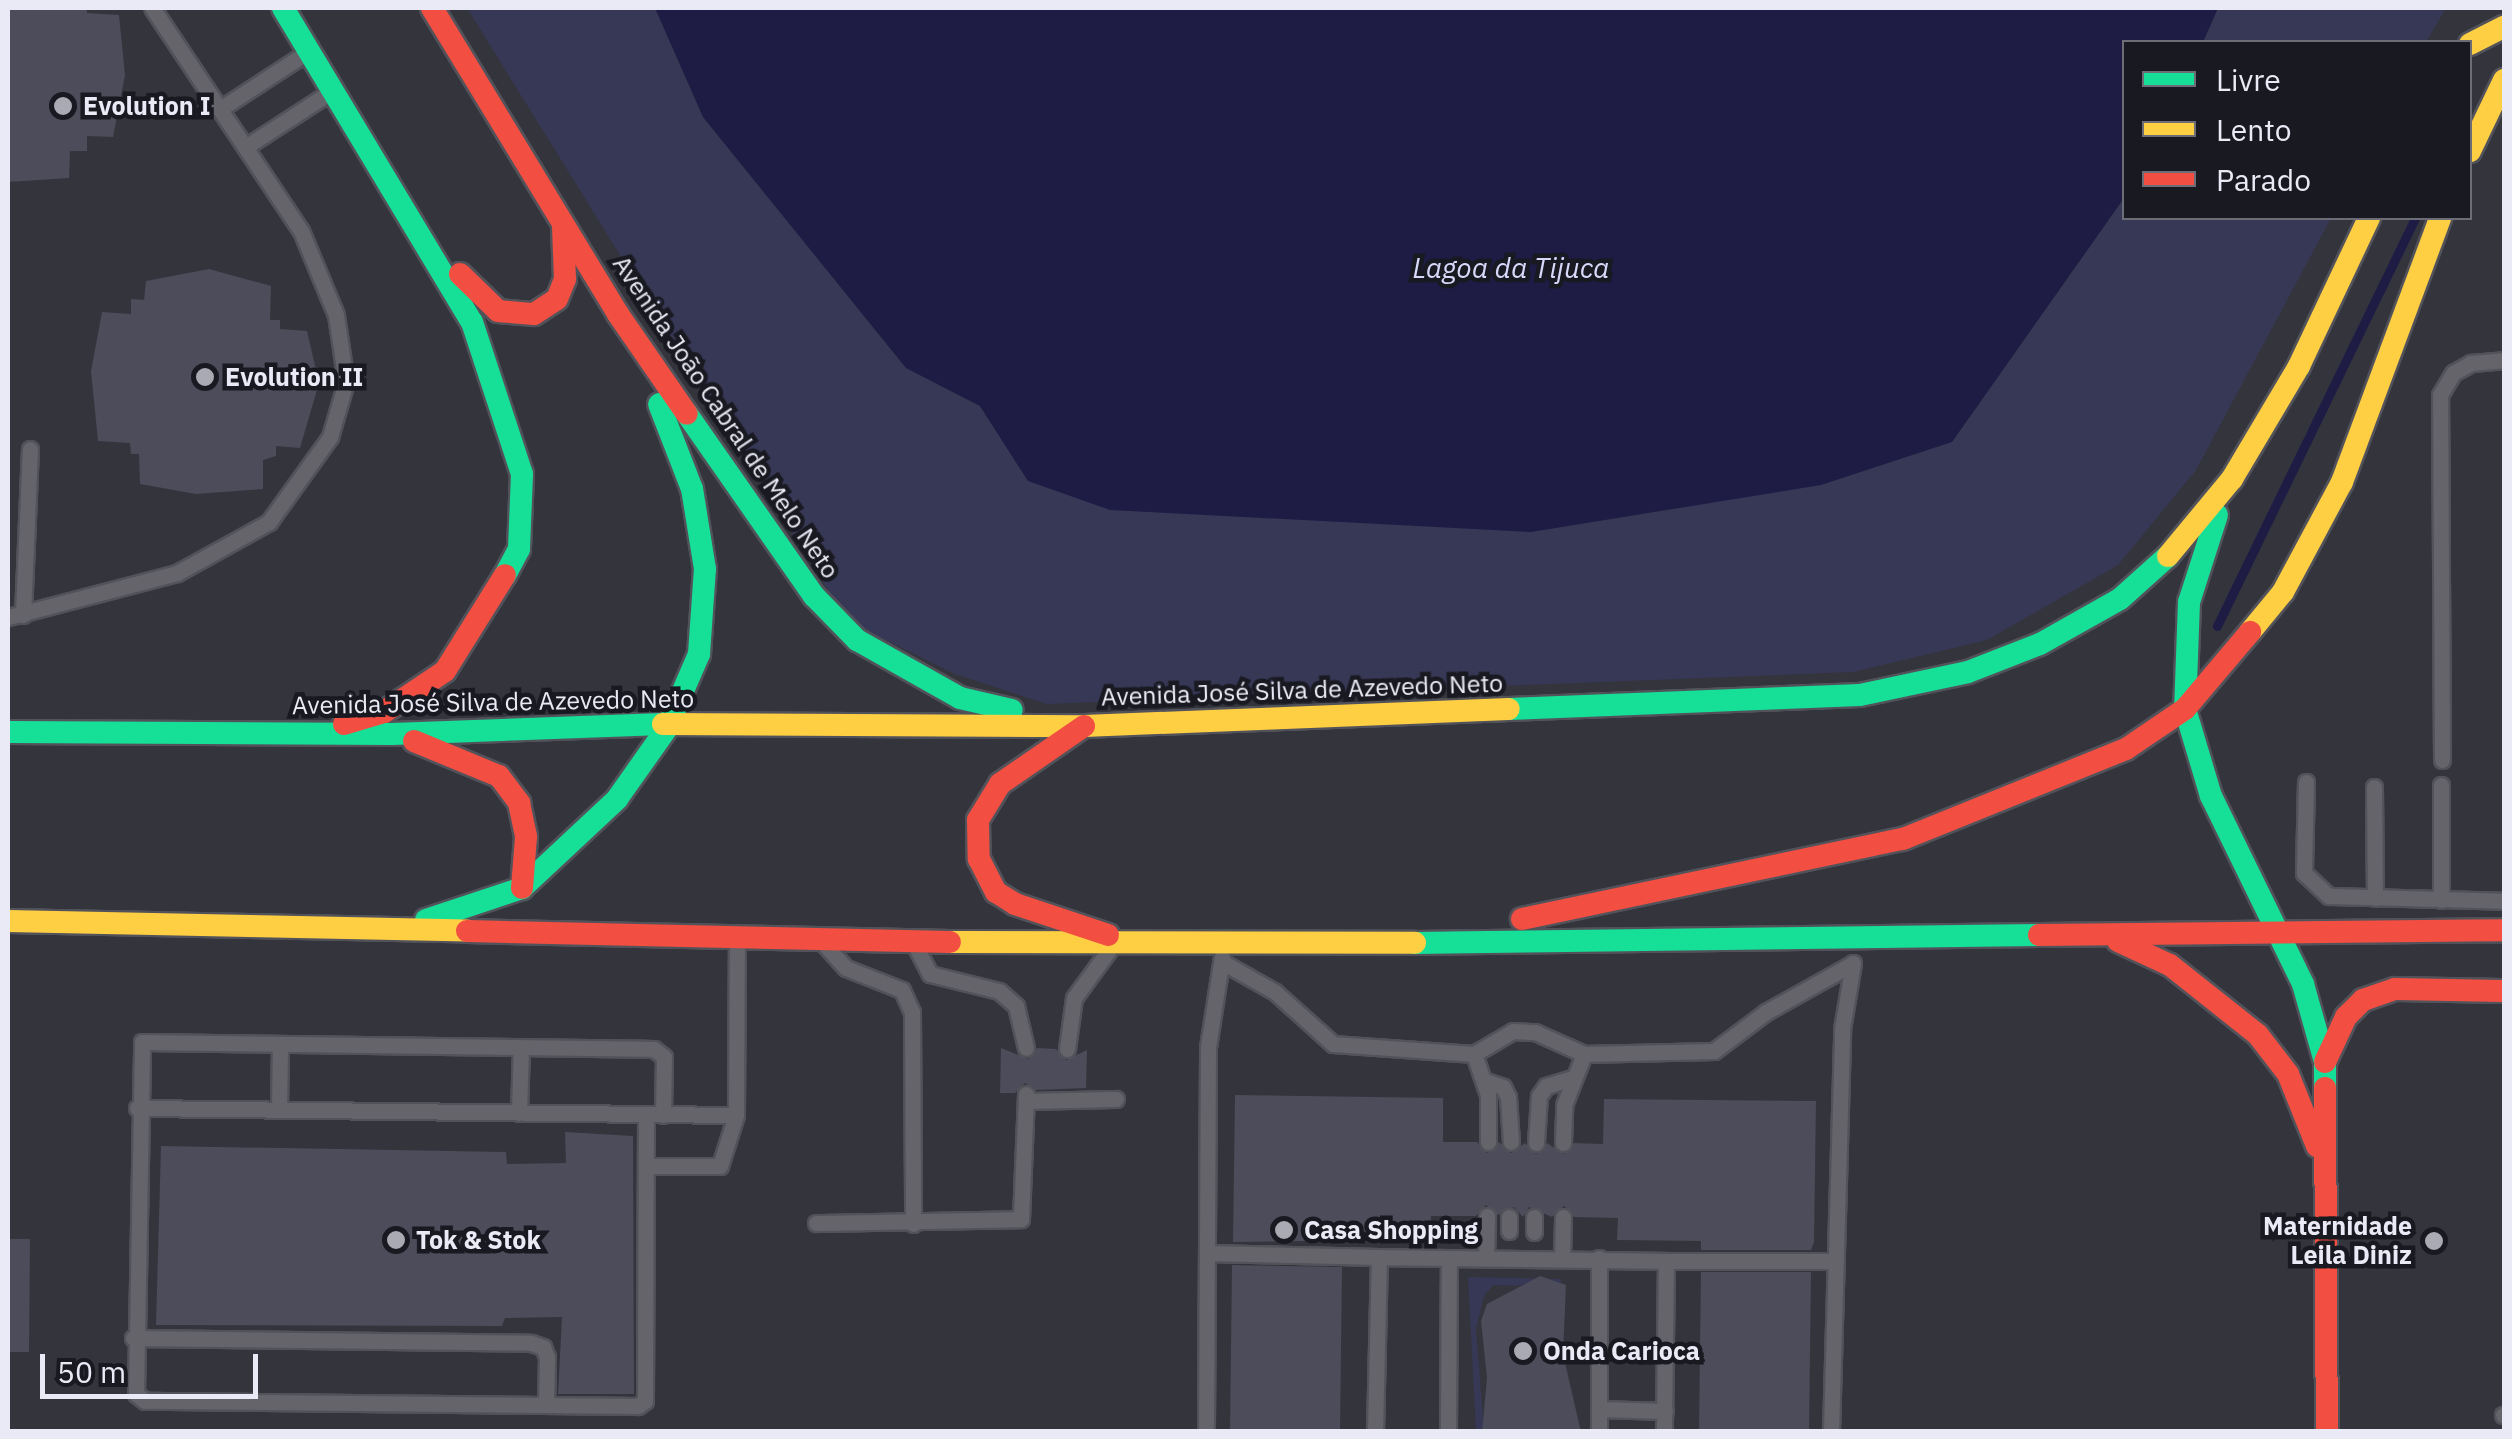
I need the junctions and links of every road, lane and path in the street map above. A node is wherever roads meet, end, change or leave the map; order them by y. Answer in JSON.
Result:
{"nodes":[{"id":1,"x":152,"y":8,"type":"edge"},
{"id":2,"x":282,"y":8,"type":"edge"},
{"id":3,"x":432,"y":8,"type":"edge"},
{"id":4,"x":2504,"y":27,"type":"edge"},
{"id":5,"x":2460,"y":37,"type":"edge"},
{"id":6,"x":310,"y":51,"type":"junction"},
{"id":7,"x":2504,"y":80,"type":"edge"},
{"id":8,"x":334,"y":90,"type":"junction"},
{"id":9,"x":220,"y":109,"type":"junction"},
{"id":10,"x":248,"y":146,"type":"junction"},
{"id":11,"x":2472,"y":147,"type":"edge"},
{"id":12,"x":2367,"y":220,"type":"edge"},
{"id":13,"x":2439,"y":220,"type":"edge"},
{"id":14,"x":563,"y":222,"type":"junction"},
{"id":15,"x":428,"y":243,"type":"junction"},
{"id":16,"x":618,"y":314,"type":"junction"},
{"id":17,"x":2504,"y":360,"type":"edge"},
{"id":18,"x":30,"y":449,"type":"dead end"},
{"id":19,"x":2232,"y":479,"type":"junction"},
{"id":20,"x":15,"y":616,"type":"edge"},
{"id":21,"x":2185,"y":708,"type":"junction"},
{"id":22,"x":1084,"y":726,"type":"junction"},
{"id":23,"x":667,"y":728,"type":"junction"},
{"id":24,"x":8,"y":732,"type":"edge"},
{"id":25,"x":315,"y":734,"type":"junction"},
{"id":26,"x":392,"y":734,"type":"junction"},
{"id":27,"x":2442,"y":760,"type":"dead end"},
{"id":28,"x":2306,"y":782,"type":"dead end"},
{"id":29,"x":2441,"y":785,"type":"dead end"},
{"id":30,"x":2374,"y":787,"type":"dead end"},
{"id":31,"x":522,"y":888,"type":"junction"},
{"id":32,"x":2375,"y":898,"type":"junction"},
{"id":33,"x":2441,"y":900,"type":"junction"},
{"id":34,"x":2504,"y":901,"type":"edge"},
{"id":35,"x":8,"y":920,"type":"edge"},
{"id":36,"x":2504,"y":930,"type":"edge"},
{"id":37,"x":381,"y":932,"type":"junction"},
{"id":38,"x":1889,"y":934,"type":"junction"},
{"id":39,"x":2103,"y":934,"type":"junction"},
{"id":40,"x":2281,"y":935,"type":"junction"},
{"id":41,"x":1432,"y":937,"type":"junction"},
{"id":42,"x":737,"y":939,"type":"junction"},
{"id":43,"x":822,"y":941,"type":"junction"},
{"id":44,"x":914,"y":943,"type":"junction"},
{"id":45,"x":1123,"y":945,"type":"junction"},
{"id":46,"x":1221,"y":951,"type":"junction"},
{"id":47,"x":1850,"y":965,"type":"junction"},
{"id":48,"x":2504,"y":990,"type":"edge"},
{"id":49,"x":280,"y":1044,"type":"junction"},
{"id":50,"x":521,"y":1048,"type":"junction"},
{"id":51,"x":1026,"y":1048,"type":"dead end"},
{"id":52,"x":1067,"y":1049,"type":"dead end"},
{"id":53,"x":1474,"y":1054,"type":"junction"},
{"id":54,"x":1584,"y":1054,"type":"junction"},
{"id":55,"x":2325,"y":1062,"type":"junction"},
{"id":56,"x":1573,"y":1078,"type":"junction"},
{"id":57,"x":1485,"y":1081,"type":"junction"},
{"id":58,"x":1116,"y":1100,"type":"dead end"},
{"id":59,"x":137,"y":1108,"type":"junction"},
{"id":60,"x":279,"y":1109,"type":"junction"},
{"id":61,"x":519,"y":1113,"type":"junction"},
{"id":62,"x":655,"y":1115,"type":"junction"},
{"id":63,"x":736,"y":1115,"type":"junction"},
{"id":64,"x":1488,"y":1142,"type":"dead end"},
{"id":65,"x":1511,"y":1142,"type":"dead end"},
{"id":66,"x":1536,"y":1143,"type":"dead end"},
{"id":67,"x":1564,"y":1143,"type":"dead end"},
{"id":68,"x":646,"y":1166,"type":"junction"},
{"id":69,"x":2330,"y":1183,"type":"junction"},
{"id":70,"x":1486,"y":1216,"type":"dead end"},
{"id":71,"x":1563,"y":1217,"type":"dead end"},
{"id":72,"x":816,"y":1222,"type":"dead end"},
{"id":73,"x":913,"y":1224,"type":"junction"},
{"id":74,"x":1208,"y":1254,"type":"junction"},
{"id":75,"x":1379,"y":1256,"type":"junction"},
{"id":76,"x":1486,"y":1258,"type":"junction"},
{"id":77,"x":1599,"y":1258,"type":"junction"},
{"id":78,"x":1449,"y":1259,"type":"junction"},
{"id":79,"x":1562,"y":1259,"type":"junction"},
{"id":80,"x":1666,"y":1261,"type":"junction"},
{"id":81,"x":1836,"y":1261,"type":"junction"},
{"id":82,"x":133,"y":1338,"type":"junction"},
{"id":83,"x":546,"y":1405,"type":"junction"},
{"id":84,"x":1599,"y":1409,"type":"junction"},
{"id":85,"x":1664,"y":1410,"type":"junction"},
{"id":86,"x":1206,"y":1432,"type":"edge"},
{"id":87,"x":1375,"y":1432,"type":"edge"},
{"id":88,"x":1448,"y":1432,"type":"edge"},
{"id":89,"x":1599,"y":1432,"type":"edge"},
{"id":90,"x":1664,"y":1432,"type":"edge"},
{"id":91,"x":1831,"y":1432,"type":"edge"},
{"id":92,"x":2327,"y":1432,"type":"edge"}],
"edges":[{"from":1,"to":9,"type":"lane"},
{"from":2,"to":6,"type":"street"},
{"from":3,"to":14,"type":"street","name":"Avenida João Cabral de Melo Neto"},
{"from":4,"to":5,"type":"street"},
{"from":6,"to":8,"type":"street"},
{"from":6,"to":9,"type":"lane"},
{"from":7,"to":11,"type":"street"},
{"from":8,"to":10,"type":"lane"},
{"from":8,"to":15,"type":"street"},
{"from":9,"to":10,"type":"lane"},
{"from":10,"to":20,"type":"lane"},
{"from":12,"to":19,"type":"street","name":"Avenida José Silva de Azevedo Neto"},
{"from":13,"to":21,"type":"street"},
{"from":14,"to":15,"type":"street"},
{"from":14,"to":16,"type":"street","name":"Avenida João Cabral de Melo Neto"},
{"from":15,"to":25,"type":"street"},
{"from":16,"to":22,"type":"street","name":"Avenida João Cabral de Melo Neto"},
{"from":16,"to":23,"type":"street"},
{"from":17,"to":27,"type":"lane"},
{"from":18,"to":20,"type":"lane"},
{"from":19,"to":21,"type":"street"},
{"from":19,"to":22,"type":"street","name":"Avenida José Silva de Azevedo Neto"},
{"from":21,"to":40,"type":"street"},
{"from":21,"to":41,"type":"street"},
{"from":22,"to":23,"type":"street","name":"Avenida José Silva de Azevedo Neto"},
{"from":22,"to":45,"type":"street"},
{"from":23,"to":26,"type":"street","name":"Avenida José Silva de Azevedo Neto"},
{"from":23,"to":31,"type":"street"},
{"from":24,"to":25,"type":"street","name":"Avenida José Silva de Azevedo Neto"},
{"from":25,"to":26,"type":"street","name":"Avenida José Silva de Azevedo Neto"},
{"from":26,"to":31,"type":"street"},
{"from":28,"to":32,"type":"lane"},
{"from":29,"to":33,"type":"lane"},
{"from":30,"to":32,"type":"lane"},
{"from":31,"to":37,"type":"street"},
{"from":32,"to":33,"type":"lane"},
{"from":33,"to":34,"type":"lane"},
{"from":35,"to":37,"type":"street"},
{"from":36,"to":40,"type":"street"},
{"from":37,"to":42,"type":"street"},
{"from":38,"to":39,"type":"street"},
{"from":38,"to":41,"type":"street"},
{"from":38,"to":47,"type":"lane"},
{"from":39,"to":40,"type":"street"},
{"from":39,"to":69,"type":"street"},
{"from":40,"to":55,"type":"street"},
{"from":41,"to":46,"type":"street"},
{"from":42,"to":43,"type":"street"},
{"from":42,"to":63,"type":"lane"},
{"from":43,"to":44,"type":"street"},
{"from":43,"to":73,"type":"lane"},
{"from":44,"to":45,"type":"street"},
{"from":44,"to":51,"type":"lane"},
{"from":45,"to":46,"type":"street"},
{"from":45,"to":52,"type":"lane"},
{"from":46,"to":53,"type":"lane"},
{"from":46,"to":74,"type":"lane"},
{"from":47,"to":54,"type":"lane"},
{"from":47,"to":81,"type":"lane"},
{"from":48,"to":55,"type":"street"},
{"from":49,"to":50,"type":"lane"},
{"from":49,"to":59,"type":"lane"},
{"from":49,"to":60,"type":"lane"},
{"from":50,"to":61,"type":"lane"},
{"from":50,"to":62,"type":"lane"},
{"from":53,"to":54,"type":"lane"},
{"from":53,"to":57,"type":"lane"},
{"from":54,"to":56,"type":"lane"},
{"from":55,"to":69,"type":"street"},
{"from":56,"to":66,"type":"lane"},
{"from":56,"to":67,"type":"lane"},
{"from":57,"to":64,"type":"lane"},
{"from":57,"to":65,"type":"lane"},
{"from":58,"to":73,"type":"lane"},
{"from":59,"to":60,"type":"lane"},
{"from":59,"to":82,"type":"lane"},
{"from":60,"to":61,"type":"lane"},
{"from":61,"to":62,"type":"lane"},
{"from":62,"to":63,"type":"lane"},
{"from":62,"to":68,"type":"lane"},
{"from":63,"to":68,"type":"lane"},
{"from":68,"to":83,"type":"lane"},
{"from":69,"to":92,"type":"street"},
{"from":70,"to":76,"type":"lane"},
{"from":71,"to":79,"type":"lane"},
{"from":72,"to":73,"type":"lane"},
{"from":74,"to":75,"type":"lane"},
{"from":74,"to":86,"type":"lane"},
{"from":75,"to":78,"type":"lane"},
{"from":75,"to":87,"type":"lane"},
{"from":76,"to":78,"type":"lane"},
{"from":76,"to":79,"type":"lane"},
{"from":77,"to":79,"type":"lane"},
{"from":77,"to":80,"type":"lane"},
{"from":77,"to":84,"type":"lane"},
{"from":78,"to":88,"type":"lane"},
{"from":80,"to":81,"type":"lane"},
{"from":80,"to":85,"type":"lane"},
{"from":81,"to":91,"type":"lane"},
{"from":82,"to":83,"type":"lane"},
{"from":82,"to":83,"type":"lane"},
{"from":84,"to":85,"type":"lane"},
{"from":84,"to":89,"type":"lane"},
{"from":85,"to":90,"type":"lane"}]}
